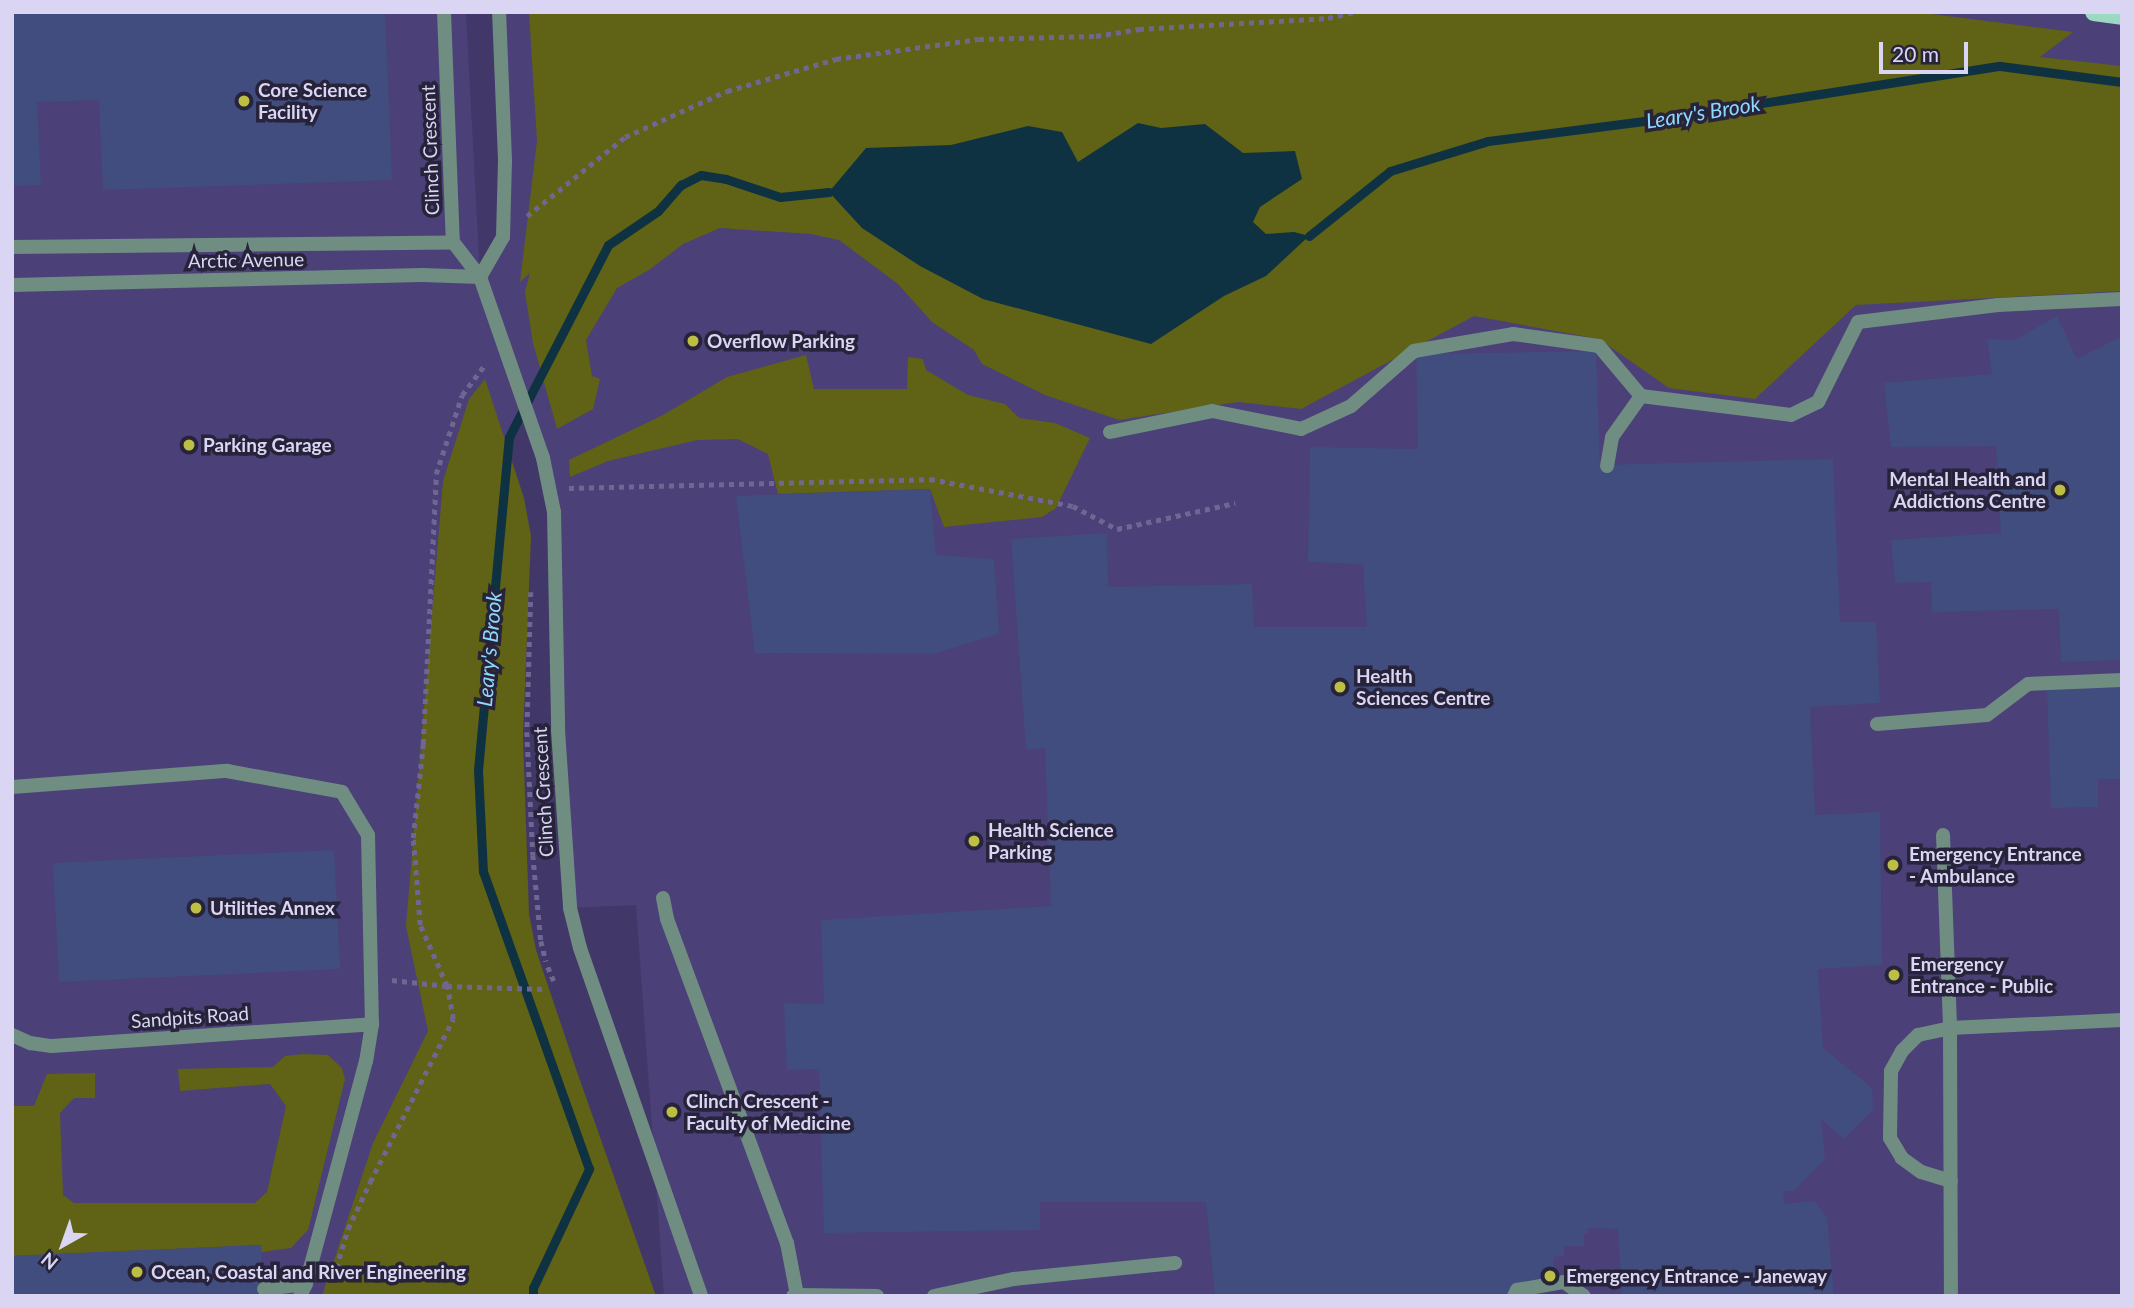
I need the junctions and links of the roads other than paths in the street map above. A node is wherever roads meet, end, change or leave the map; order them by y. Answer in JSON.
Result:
{"nodes":[{"id":1,"x":444,"y":12,"type":"edge"},
{"id":2,"x":499,"y":12,"type":"edge"},
{"id":3,"x":2094,"y":12,"type":"edge"},
{"id":4,"x":2122,"y":16,"type":"edge"},
{"id":5,"x":453,"y":242,"type":"junction"},
{"id":6,"x":12,"y":247,"type":"edge"},
{"id":7,"x":480,"y":277,"type":"junction"},
{"id":8,"x":12,"y":285,"type":"edge"},
{"id":9,"x":2122,"y":299,"type":"edge"},
{"id":10,"x":1641,"y":396,"type":"junction"},
{"id":11,"x":1110,"y":432,"type":"dead end"},
{"id":12,"x":1607,"y":466,"type":"dead end"},
{"id":13,"x":2122,"y":680,"type":"edge"},
{"id":14,"x":1877,"y":724,"type":"dead end"},
{"id":15,"x":12,"y":787,"type":"edge"},
{"id":16,"x":1943,"y":835,"type":"dead end"},
{"id":17,"x":663,"y":898,"type":"dead end"},
{"id":18,"x":2122,"y":1020,"type":"edge"},
{"id":19,"x":372,"y":1024,"type":"junction"},
{"id":20,"x":1950,"y":1028,"type":"junction"},
{"id":21,"x":12,"y":1035,"type":"edge"},
{"id":22,"x":1951,"y":1181,"type":"junction"},
{"id":23,"x":1175,"y":1263,"type":"dead end"},
{"id":24,"x":264,"y":1289,"type":"dead end"},
{"id":25,"x":303,"y":1290,"type":"edge"},
{"id":26,"x":795,"y":1295,"type":"edge"},
{"id":27,"x":701,"y":1296,"type":"edge"},
{"id":28,"x":877,"y":1296,"type":"edge"},
{"id":29,"x":934,"y":1296,"type":"edge"},
{"id":30,"x":1514,"y":1296,"type":"edge"},
{"id":31,"x":1584,"y":1296,"type":"edge"},
{"id":32,"x":1951,"y":1296,"type":"edge"}],
"edges":[{"from":1,"to":5,"type":"street","name":"Clinch Crescent"},
{"from":2,"to":7,"type":"street"},
{"from":3,"to":4,"type":"main road"},
{"from":5,"to":6,"type":"street","name":"Arctic Avenue"},
{"from":5,"to":7,"type":"street","name":"Clinch Crescent"},
{"from":7,"to":8,"type":"street","name":"Arctic Avenue"},
{"from":7,"to":27,"type":"street","name":"Clinch Crescent"},
{"from":9,"to":10,"type":"street"},
{"from":10,"to":11,"type":"street"},
{"from":10,"to":12,"type":"street"},
{"from":13,"to":14,"type":"street"},
{"from":15,"to":19,"type":"street"},
{"from":16,"to":20,"type":"street"},
{"from":17,"to":26,"type":"street"},
{"from":18,"to":20,"type":"street"},
{"from":19,"to":21,"type":"street","name":"Sandpits Road"},
{"from":19,"to":25,"type":"street"},
{"from":20,"to":22,"type":"street"},
{"from":20,"to":22,"type":"street"},
{"from":22,"to":32,"type":"street"},
{"from":23,"to":29,"type":"street"},
{"from":24,"to":25,"type":"street"},
{"from":26,"to":28,"type":"street"},
{"from":30,"to":31,"type":"street"}]}
